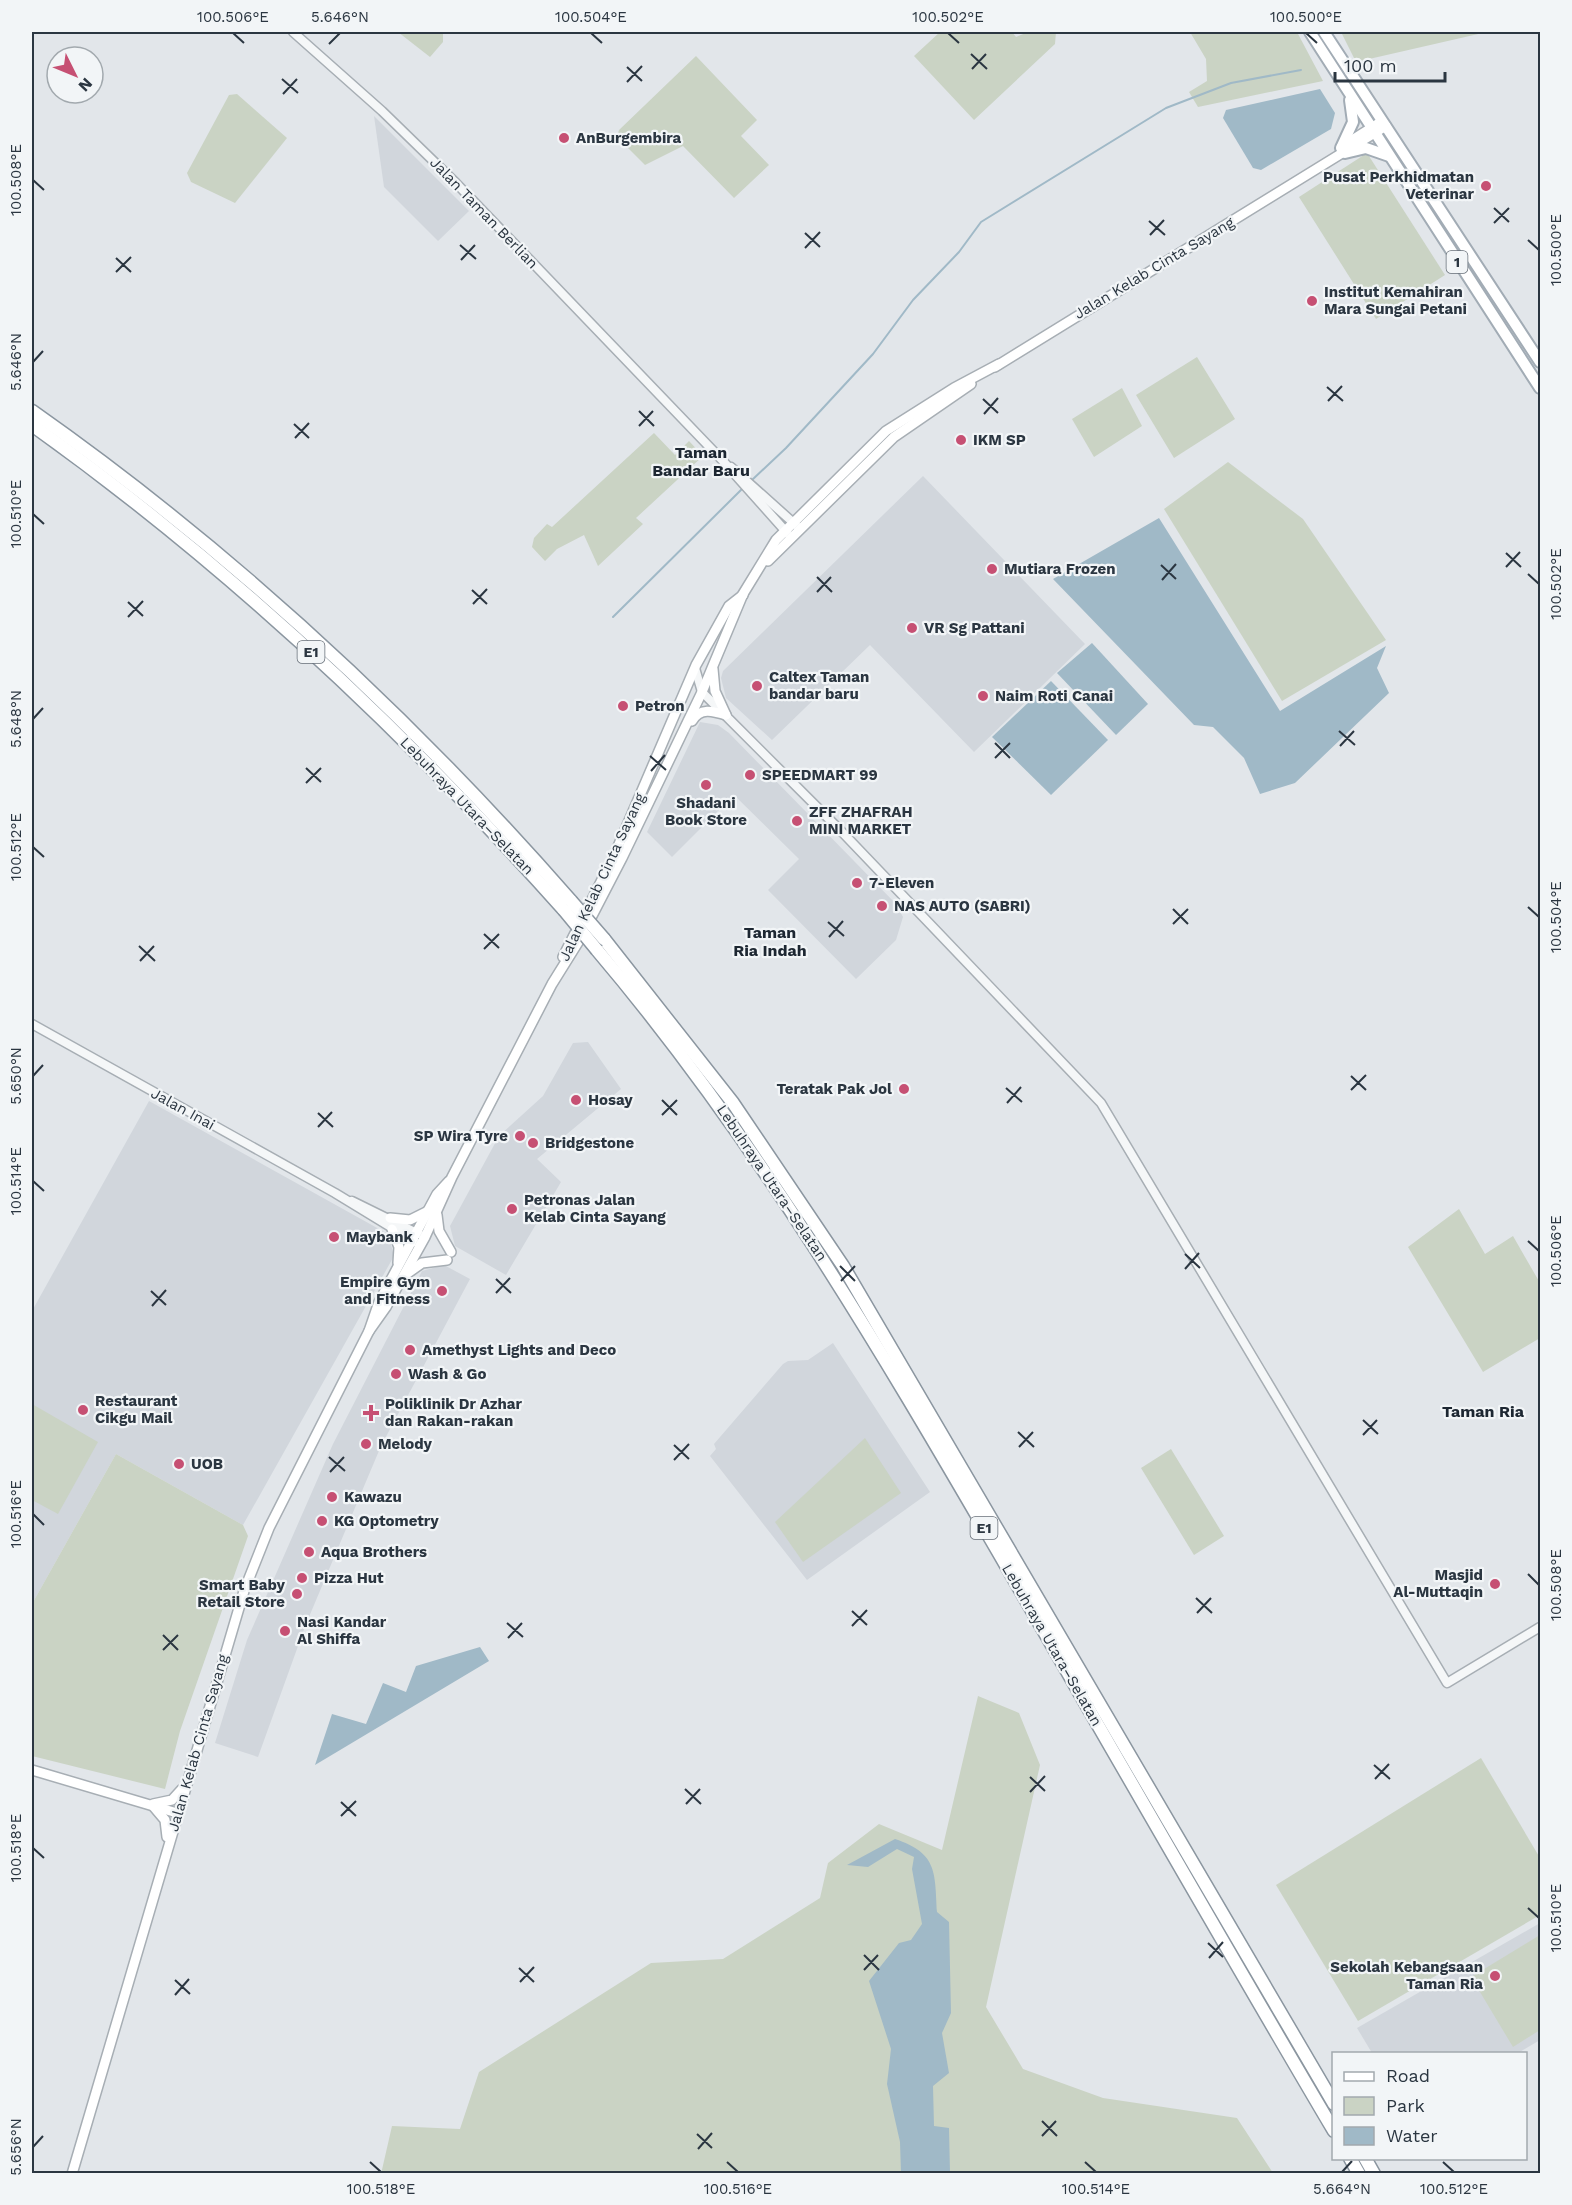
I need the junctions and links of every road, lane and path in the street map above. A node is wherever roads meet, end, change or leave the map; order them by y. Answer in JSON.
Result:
{"nodes":[{"id":1,"x":293,"y":32,"type":"edge"},
{"id":2,"x":1310,"y":32,"type":"edge"},
{"id":3,"x":1324,"y":32,"type":"edge"},
{"id":4,"x":1350,"y":94,"type":"junction"},
{"id":5,"x":1384,"y":123,"type":"junction"},
{"id":6,"x":1372,"y":131,"type":"junction"},
{"id":7,"x":1343,"y":150,"type":"junction"},
{"id":8,"x":1389,"y":156,"type":"junction"},
{"id":9,"x":1540,"y":362,"type":"edge"},
{"id":10,"x":999,"y":364,"type":"junction"},
{"id":11,"x":1540,"y":388,"type":"edge"},
{"id":12,"x":32,"y":411,"type":"edge"},
{"id":13,"x":32,"y":425,"type":"edge"},
{"id":14,"x":758,"y":496,"type":"junction"},
{"id":15,"x":792,"y":522,"type":"junction"},
{"id":16,"x":784,"y":530,"type":"junction"},
{"id":17,"x":800,"y":530,"type":"junction"},
{"id":18,"x":792,"y":538,"type":"junction"},
{"id":19,"x":763,"y":566,"type":"junction"},
{"id":20,"x":744,"y":594,"type":"junction"},
{"id":21,"x":714,"y":664,"type":"junction"},
{"id":22,"x":695,"y":668,"type":"junction"},
{"id":23,"x":702,"y":692,"type":"junction"},
{"id":24,"x":685,"y":693,"type":"junction"},
{"id":25,"x":726,"y":715,"type":"junction"},
{"id":26,"x":682,"y":733,"type":"junction"},
{"id":27,"x":568,"y":906,"type":"junction"},
{"id":28,"x":601,"y":945,"type":"junction"},
{"id":29,"x":559,"y":971,"type":"junction"},
{"id":30,"x":32,"y":1024,"type":"edge"},
{"id":31,"x":335,"y":1193,"type":"junction"},
{"id":32,"x":432,"y":1213,"type":"junction"},
{"id":33,"x":390,"y":1218,"type":"junction"},
{"id":34,"x":392,"y":1229,"type":"junction"},
{"id":35,"x":418,"y":1239,"type":"junction"},
{"id":36,"x":398,"y":1275,"type":"junction"},
{"id":37,"x":1540,"y":1627,"type":"edge"},
{"id":38,"x":32,"y":1770,"type":"edge"},
{"id":39,"x":187,"y":1779,"type":"junction"},
{"id":40,"x":151,"y":1804,"type":"junction"},
{"id":41,"x":177,"y":1813,"type":"junction"},
{"id":42,"x":167,"y":1851,"type":"junction"},
{"id":43,"x":1332,"y":2101,"type":"edge"},
{"id":44,"x":1332,"y":2128,"type":"edge"},
{"id":45,"x":1351,"y":2160,"type":"edge"},
{"id":46,"x":1366,"y":2160,"type":"edge"},
{"id":47,"x":72,"y":2174,"type":"edge"},
{"id":48,"x":1359,"y":2174,"type":"edge"},
{"id":49,"x":1374,"y":2174,"type":"edge"}],
"edges":[{"from":1,"to":14,"type":"street","name":"Jalan Taman Berlian"},
{"from":2,"to":4,"type":"main road","number":"1"},
{"from":3,"to":5,"type":"main road","number":"1"},
{"from":4,"to":6,"type":"main road","number":"1"},
{"from":4,"to":7,"type":"main road"},
{"from":5,"to":6,"type":"main road","name":"Jalan Kelab Cinta Sayang"},
{"from":5,"to":9,"type":"main road","number":"1"},
{"from":6,"to":7,"type":"main road","name":"Jalan Kelab Cinta Sayang"},
{"from":6,"to":8,"type":"main road","number":"1"},
{"from":7,"to":8,"type":"main road"},
{"from":7,"to":10,"type":"main road","name":"Jalan Kelab Cinta Sayang"},
{"from":8,"to":11,"type":"main road","number":"1"},
{"from":10,"to":15,"type":"main road","name":"Jalan Kelab Cinta Sayang"},
{"from":10,"to":17,"type":"main road","name":"Jalan Kelab Cinta Sayang"},
{"from":12,"to":27,"type":"highway","name":"Lebuhraya Utara–Selatan","number":"E1"},
{"from":13,"to":27,"type":"highway","name":"Lebuhraya Utara–Selatan","number":"E1"},
{"from":14,"to":15,"type":"street"},
{"from":14,"to":16,"type":"street"},
{"from":15,"to":16,"type":"main road","name":"Jalan Kelab Cinta Sayang"},
{"from":15,"to":17,"type":"street"},
{"from":16,"to":18,"type":"street"},
{"from":16,"to":19,"type":"main road","name":"Jalan Kelab Cinta Sayang"},
{"from":17,"to":18,"type":"main road","name":"Jalan Kelab Cinta Sayang"},
{"from":18,"to":19,"type":"main road","name":"Jalan Kelab Cinta Sayang"},
{"from":19,"to":20,"type":"main road","name":"Jalan Kelab Cinta Sayang"},
{"from":20,"to":21,"type":"main road","name":"Jalan Kelab Cinta Sayang"},
{"from":20,"to":22,"type":"main road","name":"Jalan Kelab Cinta Sayang"},
{"from":21,"to":23,"type":"main road","name":"Jalan Kelab Cinta Sayang"},
{"from":21,"to":25,"type":"main road"},
{"from":22,"to":23,"type":"street"},
{"from":22,"to":24,"type":"main road","name":"Jalan Kelab Cinta Sayang"},
{"from":23,"to":24,"type":"street"},
{"from":23,"to":25,"type":"street"},
{"from":23,"to":26,"type":"main road","name":"Jalan Kelab Cinta Sayang"},
{"from":24,"to":29,"type":"main road","name":"Jalan Kelab Cinta Sayang"},
{"from":25,"to":26,"type":"main road"},
{"from":25,"to":37,"type":"street"},
{"from":26,"to":29,"type":"main road","name":"Jalan Kelab Cinta Sayang"},
{"from":27,"to":28,"type":"highway","name":"Lebuhraya Utara–Selatan","number":"E1","bridge":true},
{"from":28,"to":43,"type":"highway","name":"Lebuhraya Utara–Selatan","number":"E1"},
{"from":28,"to":44,"type":"highway","name":"Lebuhraya Utara–Selatan","number":"E1"},
{"from":29,"to":32,"type":"main road","name":"Jalan Kelab Cinta Sayang"},
{"from":30,"to":31,"type":"street","name":"Jalan Inai"},
{"from":31,"to":33,"type":"street","name":"Jalan Inai"},
{"from":31,"to":34,"type":"street","name":"Jalan Inai"},
{"from":32,"to":33,"type":"main road"},
{"from":32,"to":35,"type":"main road","name":"Jalan Kelab Cinta Sayang"},
{"from":32,"to":36,"type":"main road"},
{"from":33,"to":35,"type":"street","name":"Jalan Inai"},
{"from":34,"to":35,"type":"street","name":"Jalan Inai"},
{"from":34,"to":36,"type":"main road"},
{"from":35,"to":36,"type":"main road","name":"Jalan Kelab Cinta Sayang"},
{"from":36,"to":39,"type":"main road","name":"Jalan Kelab Cinta Sayang"},
{"from":38,"to":40,"type":"main road"},
{"from":39,"to":40,"type":"main road"},
{"from":39,"to":41,"type":"main road","name":"Jalan Kelab Cinta Sayang"},
{"from":40,"to":41,"type":"main road"},
{"from":40,"to":42,"type":"main road"},
{"from":41,"to":42,"type":"main road","name":"Jalan Kelab Cinta Sayang"},
{"from":42,"to":47,"type":"main road","name":"Jalan Kelab Cinta Sayang"},
{"from":45,"to":48,"type":"highway"},
{"from":46,"to":49,"type":"highway"}]}
